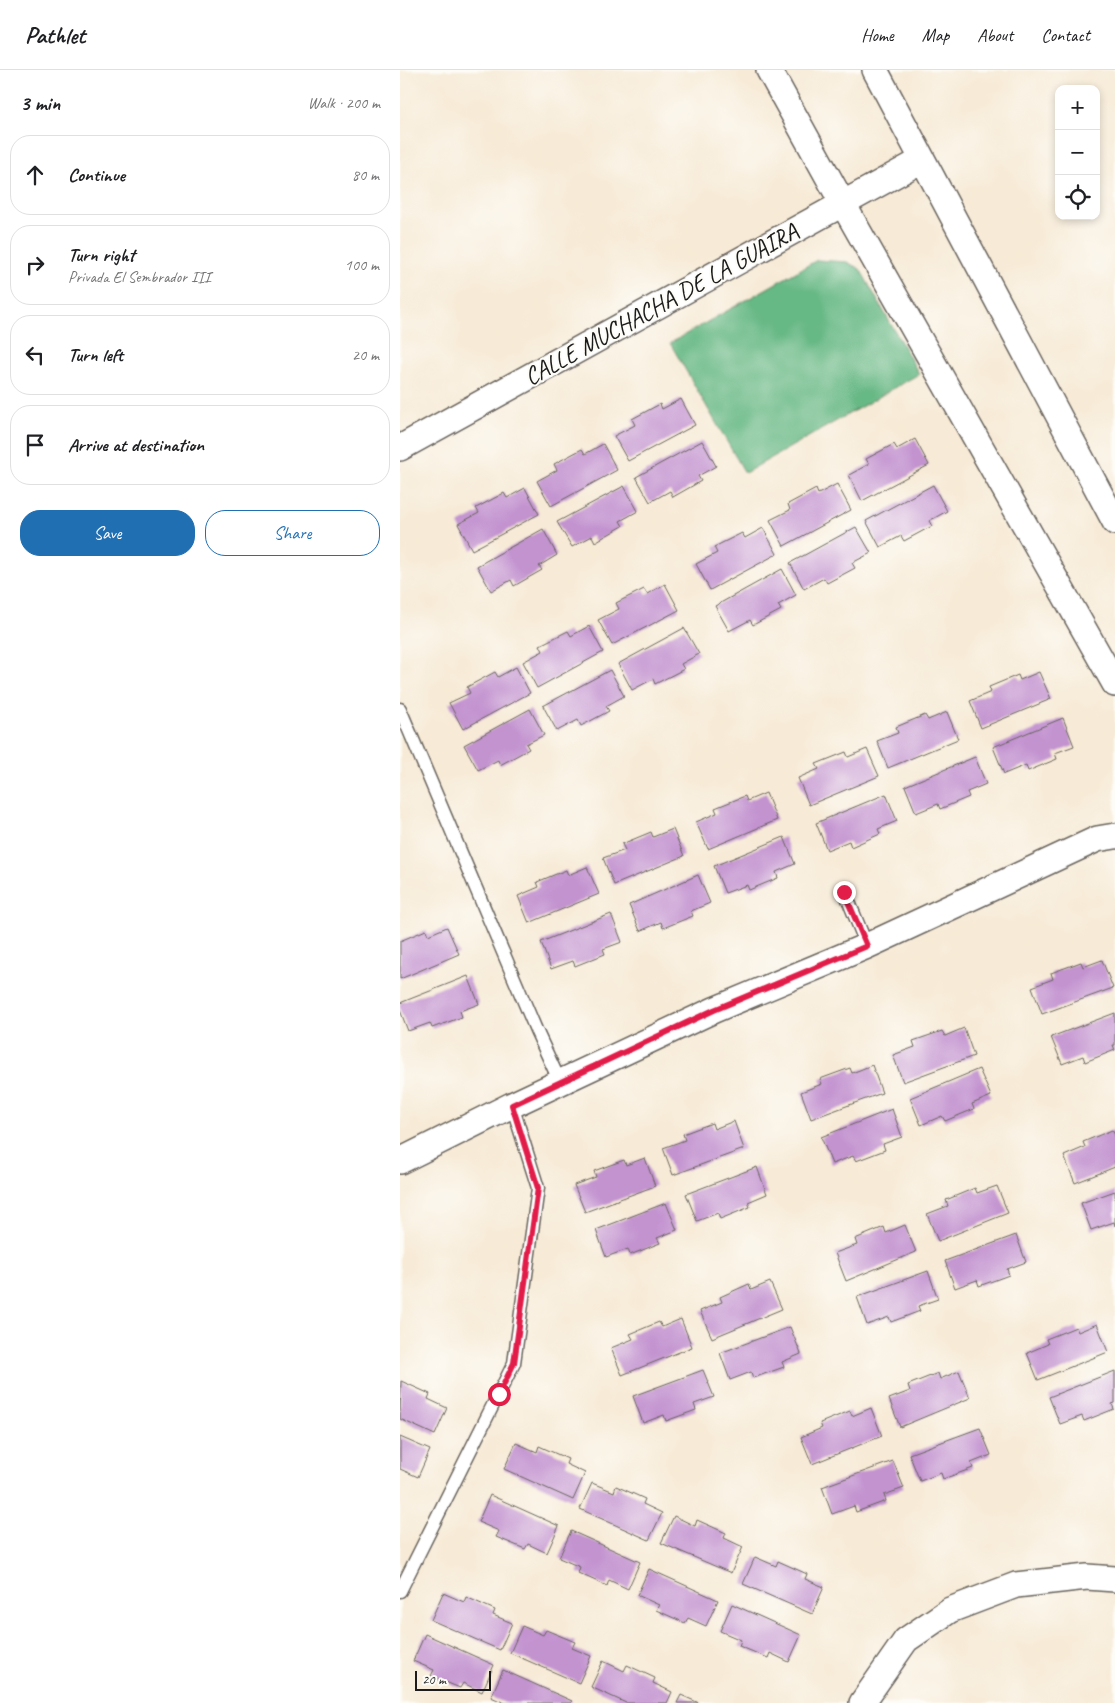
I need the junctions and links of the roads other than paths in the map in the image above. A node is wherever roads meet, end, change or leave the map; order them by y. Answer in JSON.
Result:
{"nodes":[{"id":1,"x":769,"y":70,"type":"edge"},
{"id":2,"x":874,"y":70,"type":"edge"},
{"id":3,"x":922,"y":160,"type":"junction"},
{"id":4,"x":843,"y":204,"type":"junction"},
{"id":5,"x":400,"y":448,"type":"edge"},
{"id":6,"x":1115,"y":522,"type":"edge"},
{"id":7,"x":1115,"y":684,"type":"edge"},
{"id":8,"x":400,"y":710,"type":"edge"},
{"id":9,"x":1115,"y":822,"type":"edge"},
{"id":10,"x":1106,"y":838,"type":"edge"},
{"id":11,"x":844,"y":892,"type":"dead end"},
{"id":12,"x":867,"y":946,"type":"junction"},
{"id":13,"x":560,"y":1082,"type":"junction"},
{"id":14,"x":512,"y":1105,"type":"junction"},
{"id":15,"x":400,"y":1162,"type":"edge"},
{"id":16,"x":1115,"y":1579,"type":"edge"},
{"id":17,"x":400,"y":1591,"type":"edge"},
{"id":18,"x":862,"y":1703,"type":"edge"}],
"edges":[{"from":1,"to":4,"type":"street"},
{"from":2,"to":3,"type":"street"},
{"from":3,"to":4,"type":"street","name":"CALLE MUCHACHA DE LA GUAIRA"},
{"from":3,"to":6,"type":"street"},
{"from":4,"to":5,"type":"street","name":"CALLE MUCHACHA DE LA GUAIRA"},
{"from":4,"to":7,"type":"street"},
{"from":8,"to":13,"type":"lane"},
{"from":9,"to":10,"type":"street"},
{"from":10,"to":12,"type":"street"},
{"from":11,"to":12,"type":"lane"},
{"from":12,"to":13,"type":"street"},
{"from":13,"to":14,"type":"street"},
{"from":14,"to":15,"type":"street"},
{"from":14,"to":17,"type":"lane"},
{"from":16,"to":18,"type":"street"}]}
